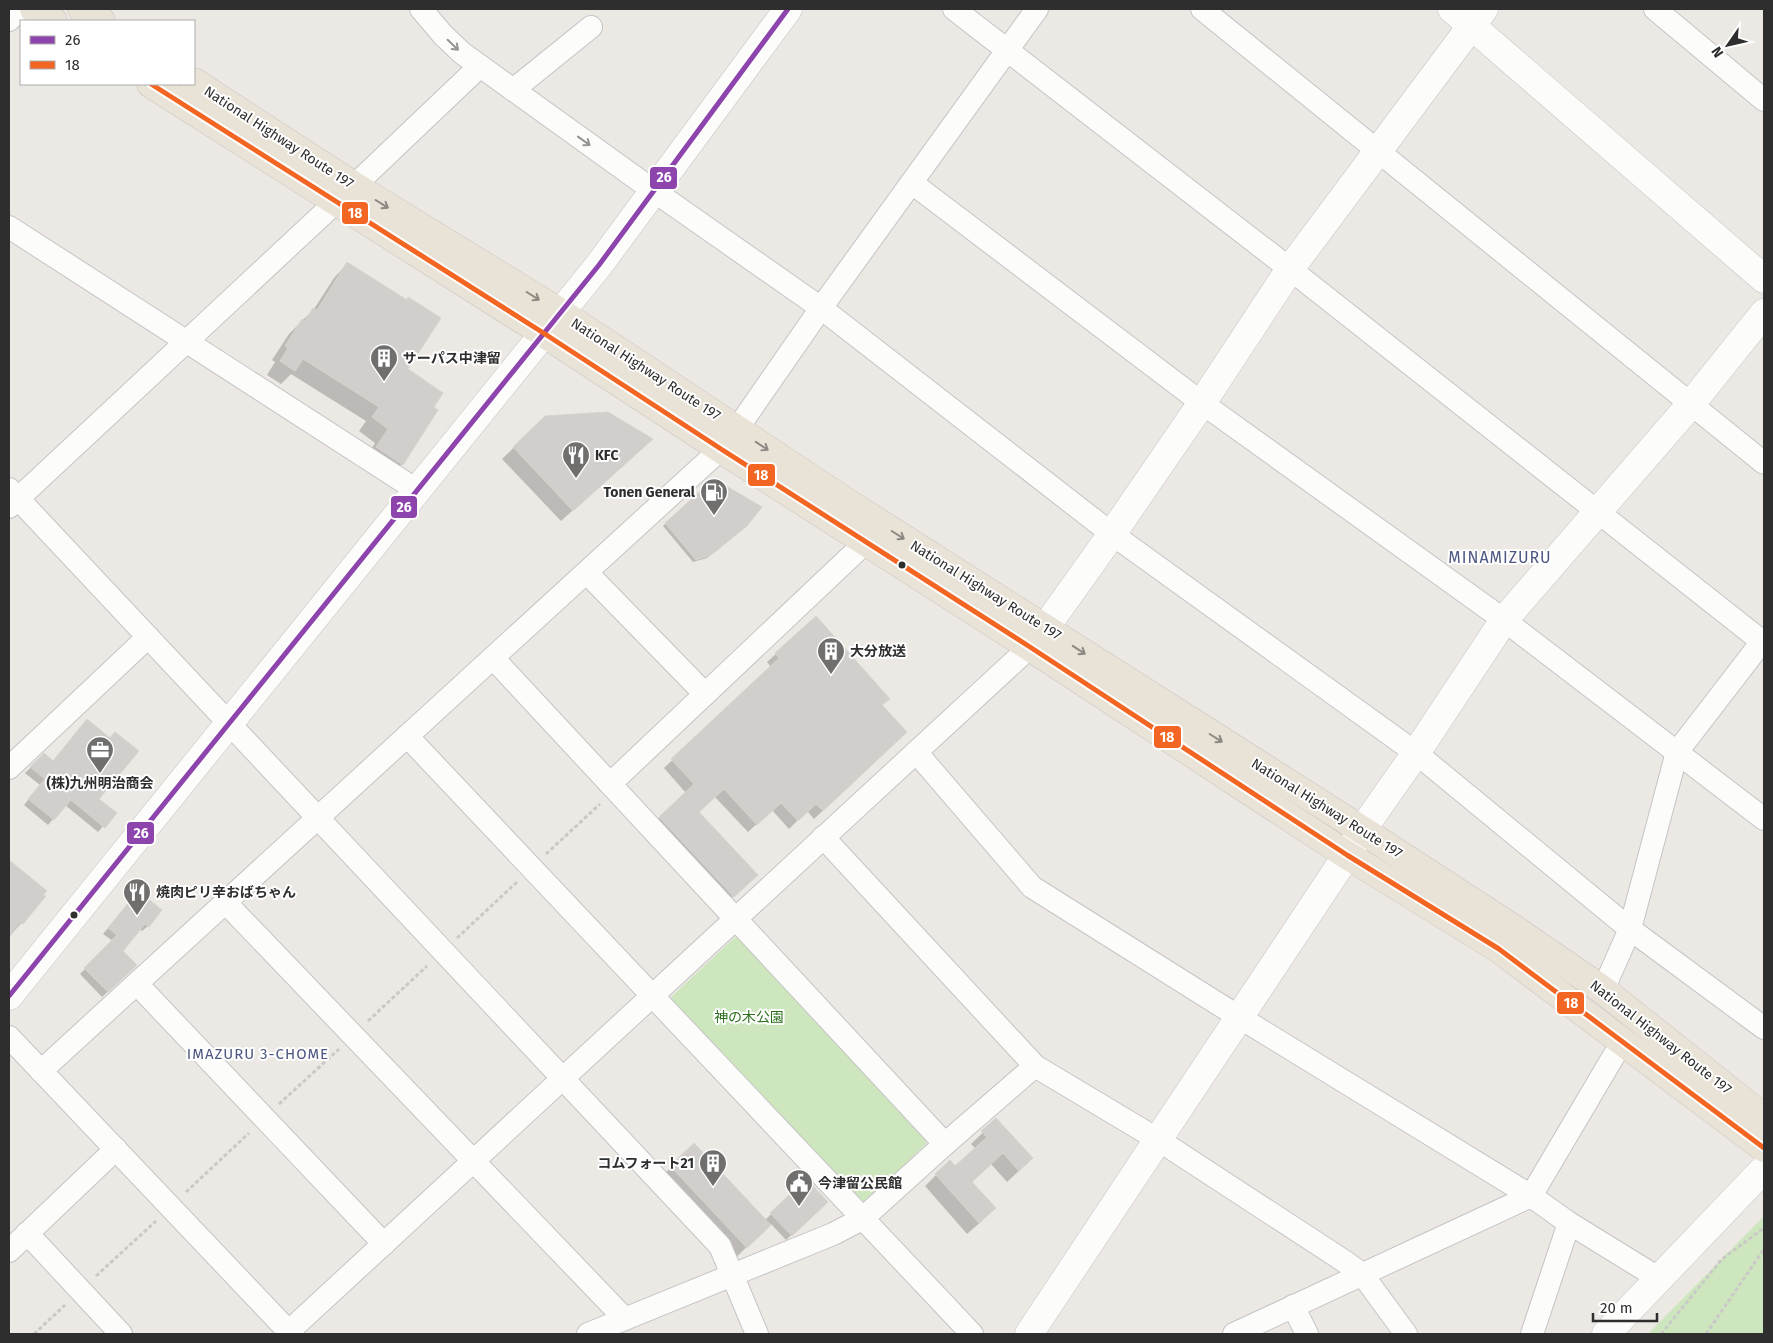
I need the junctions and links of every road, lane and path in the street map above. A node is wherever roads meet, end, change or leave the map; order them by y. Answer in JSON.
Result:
{"nodes":[{"id":1,"x":20,"y":9,"type":"edge"},
{"id":2,"x":34,"y":9,"type":"edge"},
{"id":3,"x":82,"y":9,"type":"edge"},
{"id":4,"x":421,"y":9,"type":"edge"},
{"id":5,"x":788,"y":9,"type":"edge"},
{"id":6,"x":954,"y":9,"type":"edge"},
{"id":7,"x":1037,"y":9,"type":"edge"},
{"id":8,"x":1202,"y":9,"type":"edge"},
{"id":9,"x":1655,"y":9,"type":"edge"},
{"id":10,"x":1469,"y":14,"type":"edge"},
{"id":11,"x":9,"y":20,"type":"edge"},
{"id":12,"x":51,"y":20,"type":"edge"},
{"id":13,"x":99,"y":20,"type":"edge"},
{"id":14,"x":591,"y":27,"type":"dead end"},
{"id":15,"x":1007,"y":50,"type":"junction"},
{"id":16,"x":480,"y":66,"type":"junction"},
{"id":17,"x":195,"y":83,"type":"edge"},
{"id":18,"x":153,"y":85,"type":"edge"},
{"id":19,"x":513,"y":90,"type":"junction"},
{"id":20,"x":1764,"y":100,"type":"edge"},
{"id":21,"x":1377,"y":150,"type":"junction"},
{"id":22,"x":912,"y":183,"type":"junction"},
{"id":23,"x":654,"y":191,"type":"junction"},
{"id":24,"x":345,"y":194,"type":"junction"},
{"id":25,"x":9,"y":227,"type":"edge"},
{"id":26,"x":1290,"y":270,"type":"junction"},
{"id":27,"x":1764,"y":278,"type":"edge"},
{"id":28,"x":821,"y":308,"type":"junction"},
{"id":29,"x":1764,"y":313,"type":"edge"},
{"id":30,"x":553,"y":324,"type":"junction"},
{"id":31,"x":186,"y":341,"type":"junction"},
{"id":32,"x":1202,"y":403,"type":"junction"},
{"id":33,"x":1691,"y":404,"type":"junction"},
{"id":34,"x":729,"y":439,"type":"junction"},
{"id":35,"x":1764,"y":463,"type":"edge"},
{"id":36,"x":418,"y":491,"type":"junction"},
{"id":37,"x":12,"y":498,"type":"edge"},
{"id":38,"x":1597,"y":512,"type":"junction"},
{"id":39,"x":1112,"y":534,"type":"junction"},
{"id":40,"x":866,"y":542,"type":"junction"},
{"id":41,"x":587,"y":573,"type":"junction"},
{"id":42,"x":1504,"y":620,"type":"junction"},
{"id":43,"x":148,"y":637,"type":"junction"},
{"id":44,"x":1038,"y":637,"type":"junction"},
{"id":45,"x":1764,"y":641,"type":"edge"},
{"id":46,"x":493,"y":658,"type":"junction"},
{"id":47,"x":705,"y":694,"type":"junction"},
{"id":48,"x":229,"y":723,"type":"junction"},
{"id":49,"x":407,"y":736,"type":"junction"},
{"id":50,"x":916,"y":752,"type":"junction"},
{"id":51,"x":1677,"y":752,"type":"junction"},
{"id":52,"x":1416,"y":753,"type":"junction"},
{"id":53,"x":9,"y":768,"type":"edge"},
{"id":54,"x":612,"y":787,"type":"junction"},
{"id":55,"x":318,"y":818,"type":"junction"},
{"id":56,"x":1764,"y":819,"type":"edge"},
{"id":57,"x":1362,"y":830,"type":"junction"},
{"id":58,"x":824,"y":837,"type":"junction"},
{"id":59,"x":1347,"y":856,"type":"junction"},
{"id":60,"x":543,"y":857,"type":"dead end"},
{"id":61,"x":519,"y":880,"type":"dead end"},
{"id":62,"x":226,"y":903,"type":"junction"},
{"id":63,"x":735,"y":919,"type":"junction"},
{"id":64,"x":1630,"y":929,"type":"junction"},
{"id":65,"x":452,"y":943,"type":"dead end"},
{"id":66,"x":433,"y":960,"type":"dead end"},
{"id":67,"x":137,"y":984,"type":"junction"},
{"id":68,"x":1603,"y":990,"type":"junction"},
{"id":69,"x":9,"y":996,"type":"edge"},
{"id":70,"x":652,"y":996,"type":"junction"},
{"id":71,"x":1239,"y":1017,"type":"junction"},
{"id":72,"x":365,"y":1024,"type":"dead end"},
{"id":73,"x":1764,"y":1028,"type":"edge"},
{"id":74,"x":9,"y":1037,"type":"edge"},
{"id":75,"x":1622,"y":1042,"type":"junction"},
{"id":76,"x":341,"y":1047,"type":"dead end"},
{"id":77,"x":1035,"y":1066,"type":"junction"},
{"id":78,"x":41,"y":1071,"type":"junction"},
{"id":79,"x":563,"y":1078,"type":"junction"},
{"id":80,"x":277,"y":1107,"type":"dead end"},
{"id":81,"x":1764,"y":1118,"type":"edge"},
{"id":82,"x":252,"y":1130,"type":"dead end"},
{"id":83,"x":1158,"y":1139,"type":"junction"},
{"id":84,"x":945,"y":1144,"type":"junction"},
{"id":85,"x":1764,"y":1148,"type":"edge"},
{"id":86,"x":116,"y":1149,"type":"junction"},
{"id":87,"x":474,"y":1160,"type":"junction"},
{"id":88,"x":1764,"y":1169,"type":"edge"},
{"id":89,"x":1531,"y":1196,"type":"junction"},
{"id":90,"x":179,"y":1198,"type":"dead end"},
{"id":91,"x":160,"y":1217,"type":"dead end"},
{"id":92,"x":862,"y":1219,"type":"junction"},
{"id":93,"x":1569,"y":1223,"type":"junction"},
{"id":94,"x":1764,"y":1228,"type":"edge"},
{"id":95,"x":27,"y":1233,"type":"junction"},
{"id":96,"x":384,"y":1244,"type":"junction"},
{"id":97,"x":1764,"y":1249,"type":"edge"},
{"id":98,"x":9,"y":1251,"type":"edge"},
{"id":99,"x":732,"y":1274,"type":"junction"},
{"id":100,"x":1362,"y":1274,"type":"junction"},
{"id":101,"x":1660,"y":1279,"type":"junction"},
{"id":102,"x":92,"y":1280,"type":"dead end"},
{"id":103,"x":68,"y":1303,"type":"dead end"},
{"id":104,"x":1294,"y":1306,"type":"junction"},
{"id":105,"x":625,"y":1319,"type":"junction"},
{"id":106,"x":289,"y":1333,"type":"edge"},
{"id":107,"x":34,"y":1334,"type":"edge"},
{"id":108,"x":121,"y":1334,"type":"edge"},
{"id":109,"x":588,"y":1334,"type":"edge"},
{"id":110,"x":757,"y":1334,"type":"edge"},
{"id":111,"x":972,"y":1334,"type":"edge"},
{"id":112,"x":1029,"y":1334,"type":"edge"},
{"id":113,"x":1234,"y":1334,"type":"edge"},
{"id":114,"x":1307,"y":1334,"type":"edge"},
{"id":115,"x":1406,"y":1334,"type":"edge"},
{"id":116,"x":1532,"y":1334,"type":"edge"},
{"id":117,"x":1606,"y":1334,"type":"edge"},
{"id":118,"x":1660,"y":1334,"type":"edge"},
{"id":119,"x":1706,"y":1334,"type":"edge"}],
"edges":[{"from":1,"to":11,"type":"street"},
{"from":2,"to":12,"type":"highway"},
{"from":3,"to":13,"type":"highway"},
{"from":4,"to":16,"type":"street","one_way":true},
{"from":5,"to":23,"type":"street"},
{"from":6,"to":15,"type":"street"},
{"from":7,"to":15,"type":"street"},
{"from":8,"to":21,"type":"street"},
{"from":9,"to":20,"type":"street"},
{"from":10,"to":21,"type":"street"},
{"from":10,"to":27,"type":"street"},
{"from":14,"to":19,"type":"street"},
{"from":15,"to":22,"type":"street"},
{"from":15,"to":26,"type":"street"},
{"from":16,"to":19,"type":"street"},
{"from":16,"to":24,"type":"street"},
{"from":17,"to":24,"type":"highway","name":"National Highway Route 197"},
{"from":18,"to":24,"type":"highway","name":"National Highway Route 197"},
{"from":19,"to":23,"type":"street","one_way":true},
{"from":21,"to":26,"type":"street"},
{"from":21,"to":33,"type":"street"},
{"from":22,"to":28,"type":"street"},
{"from":22,"to":32,"type":"street"},
{"from":23,"to":28,"type":"street"},
{"from":23,"to":30,"type":"street"},
{"from":24,"to":30,"type":"highway","name":"National Highway Route 197"},
{"from":24,"to":31,"type":"street"},
{"from":25,"to":31,"type":"street"},
{"from":26,"to":32,"type":"street"},
{"from":26,"to":38,"type":"street"},
{"from":28,"to":34,"type":"street"},
{"from":28,"to":39,"type":"street"},
{"from":29,"to":33,"type":"street"},
{"from":30,"to":34,"type":"highway","name":"National Highway Route 197"},
{"from":30,"to":36,"type":"street"},
{"from":31,"to":36,"type":"street"},
{"from":31,"to":37,"type":"street"},
{"from":32,"to":39,"type":"street"},
{"from":32,"to":42,"type":"street"},
{"from":33,"to":35,"type":"street"},
{"from":33,"to":38,"type":"street"},
{"from":34,"to":40,"type":"highway","name":"National Highway Route 197"},
{"from":34,"to":41,"type":"street"},
{"from":34,"to":44,"type":"highway","name":"National Highway Route 197","one_way":true},
{"from":36,"to":48,"type":"street"},
{"from":37,"to":43,"type":"street"},
{"from":38,"to":42,"type":"street"},
{"from":38,"to":45,"type":"street"},
{"from":39,"to":44,"type":"street"},
{"from":39,"to":52,"type":"street"},
{"from":40,"to":44,"type":"highway","name":"National Highway Route 197"},
{"from":40,"to":47,"type":"street"},
{"from":41,"to":46,"type":"street"},
{"from":41,"to":47,"type":"street"},
{"from":42,"to":51,"type":"street"},
{"from":42,"to":52,"type":"street"},
{"from":43,"to":48,"type":"street"},
{"from":43,"to":53,"type":"street"},
{"from":44,"to":50,"type":"street"},
{"from":44,"to":57,"type":"highway","name":"National Highway Route 197","one_way":true},
{"from":44,"to":59,"type":"highway","name":"National Highway Route 197"},
{"from":45,"to":51,"type":"street"},
{"from":46,"to":49,"type":"street"},
{"from":46,"to":54,"type":"street"},
{"from":47,"to":54,"type":"street"},
{"from":48,"to":55,"type":"street"},
{"from":48,"to":69,"type":"street"},
{"from":49,"to":55,"type":"street"},
{"from":49,"to":70,"type":"street"},
{"from":50,"to":58,"type":"street"},
{"from":50,"to":71,"type":"street"},
{"from":51,"to":56,"type":"street"},
{"from":51,"to":64,"type":"street"},
{"from":52,"to":57,"type":"street"},
{"from":52,"to":64,"type":"street"},
{"from":54,"to":60,"type":"path"},
{"from":54,"to":63,"type":"street"},
{"from":55,"to":62,"type":"street"},
{"from":55,"to":79,"type":"street"},
{"from":57,"to":59,"type":"street"},
{"from":57,"to":68,"type":"highway","name":"National Highway Route 197"},
{"from":58,"to":63,"type":"street"},
{"from":58,"to":77,"type":"street"},
{"from":59,"to":71,"type":"street"},
{"from":59,"to":75,"type":"highway","name":"National Highway Route 197"},
{"from":61,"to":65,"type":"path"},
{"from":62,"to":67,"type":"street"},
{"from":62,"to":87,"type":"street"},
{"from":63,"to":70,"type":"street"},
{"from":63,"to":84,"type":"street"},
{"from":64,"to":68,"type":"street"},
{"from":64,"to":73,"type":"street"},
{"from":66,"to":72,"type":"path"},
{"from":67,"to":78,"type":"street"},
{"from":67,"to":96,"type":"street"},
{"from":68,"to":81,"type":"highway","name":"National Highway Route 197"},
{"from":70,"to":79,"type":"street"},
{"from":70,"to":92,"type":"street"},
{"from":71,"to":83,"type":"street"},
{"from":71,"to":89,"type":"street"},
{"from":74,"to":78,"type":"street"},
{"from":75,"to":85,"type":"highway","name":"National Highway Route 197"},
{"from":75,"to":89,"type":"street"},
{"from":76,"to":80,"type":"path"},
{"from":77,"to":83,"type":"street"},
{"from":77,"to":84,"type":"street"},
{"from":78,"to":86,"type":"street"},
{"from":79,"to":87,"type":"street"},
{"from":79,"to":99,"type":"street"},
{"from":82,"to":90,"type":"path"},
{"from":83,"to":100,"type":"street"},
{"from":83,"to":112,"type":"street"},
{"from":84,"to":92,"type":"street"},
{"from":86,"to":95,"type":"street"},
{"from":86,"to":106,"type":"street"},
{"from":87,"to":96,"type":"street"},
{"from":87,"to":105,"type":"street"},
{"from":88,"to":101,"type":"street"},
{"from":89,"to":93,"type":"street"},
{"from":89,"to":100,"type":"street"},
{"from":91,"to":102,"type":"path"},
{"from":92,"to":99,"type":"street"},
{"from":92,"to":111,"type":"street"},
{"from":93,"to":101,"type":"street"},
{"from":93,"to":116,"type":"street"},
{"from":94,"to":118,"type":"path"},
{"from":95,"to":98,"type":"street"},
{"from":95,"to":108,"type":"street"},
{"from":96,"to":106,"type":"street"},
{"from":97,"to":119,"type":"path"},
{"from":99,"to":105,"type":"street"},
{"from":99,"to":110,"type":"street"},
{"from":100,"to":104,"type":"street"},
{"from":100,"to":115,"type":"street"},
{"from":101,"to":117,"type":"street"},
{"from":103,"to":107,"type":"path"},
{"from":104,"to":113,"type":"street"},
{"from":104,"to":114,"type":"street"},
{"from":105,"to":109,"type":"street"}]}
